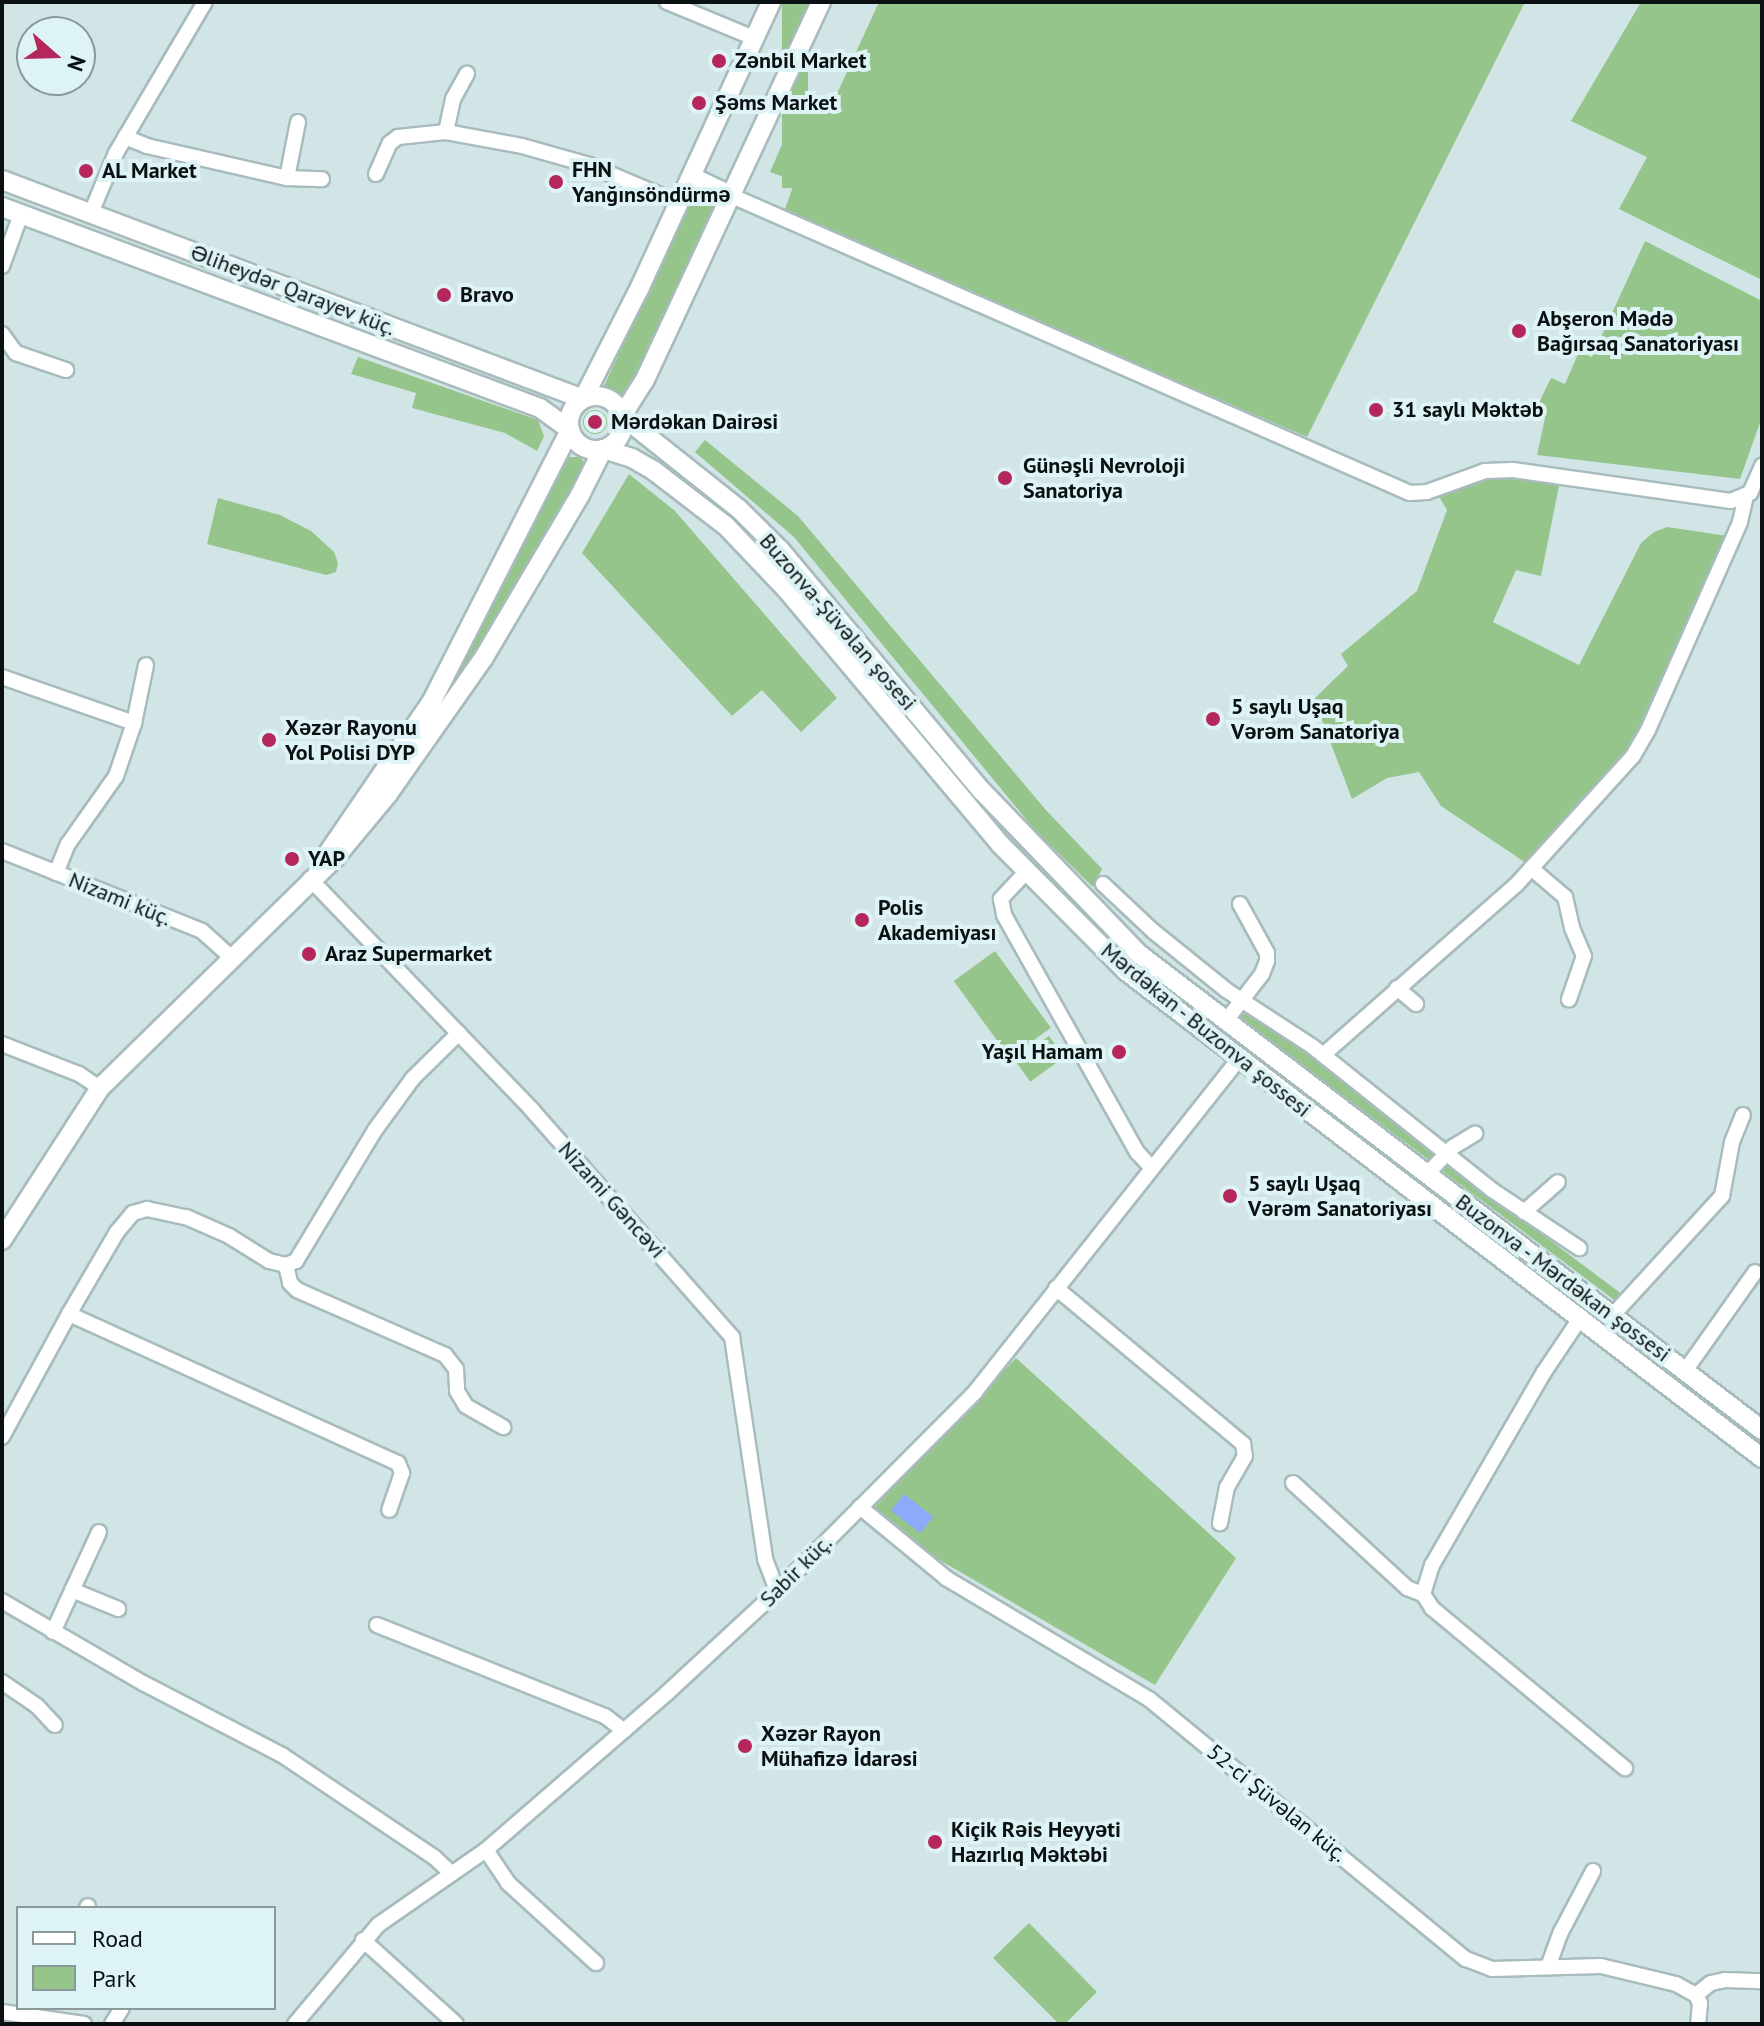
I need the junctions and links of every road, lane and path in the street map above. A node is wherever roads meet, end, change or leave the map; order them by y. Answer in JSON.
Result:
{"nodes":[{"id":1,"x":205,"y":2,"type":"edge"},
{"id":2,"x":667,"y":2,"type":"edge"},
{"id":3,"x":771,"y":2,"type":"edge"},
{"id":4,"x":821,"y":2,"type":"edge"},
{"id":5,"x":754,"y":38,"type":"junction"},
{"id":6,"x":467,"y":74,"type":"dead end"},
{"id":7,"x":298,"y":122,"type":"dead end"},
{"id":8,"x":446,"y":132,"type":"junction"},
{"id":9,"x":125,"y":137,"type":"junction"},
{"id":10,"x":376,"y":174,"type":"dead end"},
{"id":11,"x":692,"y":177,"type":"junction"},
{"id":12,"x":287,"y":178,"type":"junction"},
{"id":13,"x":322,"y":179,"type":"dead end"},
{"id":14,"x":2,"y":180,"type":"edge"},
{"id":15,"x":732,"y":196,"type":"junction"},
{"id":16,"x":679,"y":203,"type":"junction"},
{"id":17,"x":2,"y":207,"type":"edge"},
{"id":18,"x":91,"y":213,"type":"junction"},
{"id":19,"x":21,"y":214,"type":"junction"},
{"id":20,"x":2,"y":266,"type":"edge"},
{"id":21,"x":325,"y":302,"type":"junction"},
{"id":22,"x":317,"y":324,"type":"junction"},
{"id":23,"x":2,"y":334,"type":"edge"},
{"id":24,"x":66,"y":370,"type":"dead end"},
{"id":25,"x":583,"y":399,"type":"junction"},
{"id":26,"x":622,"y":416,"type":"junction"},
{"id":27,"x":570,"y":430,"type":"junction"},
{"id":28,"x":603,"y":449,"type":"junction"},
{"id":29,"x":1762,"y":466,"type":"edge"},
{"id":30,"x":1746,"y":497,"type":"junction"},
{"id":31,"x":146,"y":665,"type":"dead end"},
{"id":32,"x":2,"y":677,"type":"edge"},
{"id":33,"x":134,"y":723,"type":"junction"},
{"id":34,"x":1035,"y":848,"type":"joint"},
{"id":35,"x":2,"y":851,"type":"edge"},
{"id":36,"x":1531,"y":868,"type":"junction"},
{"id":37,"x":1026,"y":872,"type":"junction"},
{"id":38,"x":56,"y":873,"type":"junction"},
{"id":39,"x":310,"y":879,"type":"junction"},
{"id":40,"x":1103,"y":884,"type":"dead end"},
{"id":41,"x":1240,"y":904,"type":"dead end"},
{"id":42,"x":231,"y":957,"type":"junction"},
{"id":43,"x":1397,"y":988,"type":"junction"},
{"id":44,"x":1569,"y":999,"type":"dead end"},
{"id":45,"x":1242,"y":1001,"type":"junction"},
{"id":46,"x":1416,"y":1004,"type":"dead end"},
{"id":47,"x":1225,"y":1022,"type":"junction"},
{"id":48,"x":459,"y":1033,"type":"junction"},
{"id":49,"x":2,"y":1044,"type":"edge"},
{"id":50,"x":1323,"y":1055,"type":"junction"},
{"id":51,"x":1239,"y":1059,"type":"junction"},
{"id":52,"x":100,"y":1088,"type":"junction"},
{"id":53,"x":1743,"y":1115,"type":"dead end"},
{"id":54,"x":1475,"y":1134,"type":"dead end"},
{"id":55,"x":1447,"y":1152,"type":"junction"},
{"id":56,"x":1151,"y":1167,"type":"junction"},
{"id":57,"x":1426,"y":1175,"type":"junction"},
{"id":58,"x":1558,"y":1182,"type":"dead end"},
{"id":59,"x":1524,"y":1212,"type":"junction"},
{"id":60,"x":3,"y":1236,"type":"edge"},
{"id":61,"x":1579,"y":1248,"type":"dead end"},
{"id":62,"x":286,"y":1265,"type":"junction"},
{"id":63,"x":1755,"y":1272,"type":"dead end"},
{"id":64,"x":1056,"y":1288,"type":"junction"},
{"id":65,"x":69,"y":1314,"type":"junction"},
{"id":66,"x":1612,"y":1316,"type":"junction"},
{"id":67,"x":1579,"y":1320,"type":"junction"},
{"id":68,"x":1685,"y":1371,"type":"junction"},
{"id":69,"x":503,"y":1427,"type":"dead end"},
{"id":70,"x":1762,"y":1430,"type":"edge"},
{"id":71,"x":2,"y":1437,"type":"edge"},
{"id":72,"x":1762,"y":1458,"type":"edge"},
{"id":73,"x":1293,"y":1483,"type":"dead end"},
{"id":74,"x":860,"y":1507,"type":"junction"},
{"id":75,"x":389,"y":1510,"type":"dead end"},
{"id":76,"x":1220,"y":1523,"type":"dead end"},
{"id":77,"x":99,"y":1532,"type":"dead end"},
{"id":78,"x":72,"y":1590,"type":"junction"},
{"id":79,"x":777,"y":1591,"type":"junction"},
{"id":80,"x":1423,"y":1594,"type":"junction"},
{"id":81,"x":2,"y":1601,"type":"edge"},
{"id":82,"x":118,"y":1609,"type":"dead end"},
{"id":83,"x":377,"y":1625,"type":"dead end"},
{"id":84,"x":53,"y":1632,"type":"junction"},
{"id":85,"x":2,"y":1682,"type":"edge"},
{"id":86,"x":55,"y":1725,"type":"dead end"},
{"id":87,"x":624,"y":1731,"type":"junction"},
{"id":88,"x":1625,"y":1768,"type":"dead end"},
{"id":89,"x":486,"y":1850,"type":"junction"},
{"id":90,"x":1593,"y":1871,"type":"dead end"},
{"id":91,"x":452,"y":1874,"type":"junction"},
{"id":92,"x":363,"y":1940,"type":"junction"},
{"id":93,"x":596,"y":1963,"type":"dead end"},
{"id":94,"x":1548,"y":1967,"type":"junction"},
{"id":95,"x":1762,"y":1981,"type":"edge"},
{"id":96,"x":1696,"y":1995,"type":"junction"},
{"id":97,"x":2,"y":2012,"type":"edge"},
{"id":98,"x":58,"y":2014,"type":"edge"},
{"id":99,"x":84,"y":2024,"type":"edge"},
{"id":100,"x":295,"y":2024,"type":"edge"},
{"id":101,"x":456,"y":2024,"type":"edge"},
{"id":102,"x":1698,"y":2024,"type":"edge"}],
"edges":[{"from":1,"to":9,"type":"street"},
{"from":2,"to":5,"type":"street"},
{"from":3,"to":5,"type":"main road"},
{"from":4,"to":15,"type":"main road"},
{"from":5,"to":11,"type":"main road"},
{"from":6,"to":8,"type":"street"},
{"from":7,"to":12,"type":"street"},
{"from":8,"to":10,"type":"street"},
{"from":8,"to":16,"type":"street"},
{"from":9,"to":12,"type":"street"},
{"from":9,"to":18,"type":"street"},
{"from":11,"to":15,"type":"main road"},
{"from":11,"to":16,"type":"main road"},
{"from":12,"to":13,"type":"street"},
{"from":14,"to":18,"type":"main road","name":"Əliheydər Qarayev küç."},
{"from":15,"to":26,"type":"main road"},
{"from":15,"to":30,"type":"street"},
{"from":16,"to":25,"type":"main road"},
{"from":17,"to":19,"type":"main road","name":"Əliheydər Qarayev küç."},
{"from":18,"to":21,"type":"main road","name":"Əliheydər Qarayev küç."},
{"from":19,"to":20,"type":"street"},
{"from":19,"to":22,"type":"main road","name":"Əliheydər Qarayev küç."},
{"from":21,"to":22,"type":"main road"},
{"from":21,"to":25,"type":"main road","name":"Əliheydər Qarayev küç."},
{"from":22,"to":27,"type":"main road","name":"Əliheydər Qarayev küç."},
{"from":23,"to":24,"type":"street"},
{"from":25,"to":26,"type":"main road"},
{"from":25,"to":27,"type":"main road"},
{"from":26,"to":28,"type":"main road"},
{"from":26,"to":34,"type":"main road","name":"Buzonva-Şüvəlan şosesi"},
{"from":27,"to":28,"type":"main road"},
{"from":27,"to":39,"type":"main road"},
{"from":28,"to":37,"type":"main road","name":"Mərdəkan - Buzonva şossesi"},
{"from":28,"to":39,"type":"main road"},
{"from":29,"to":30,"type":"street"},
{"from":30,"to":36,"type":"street"},
{"from":31,"to":33,"type":"street"},
{"from":32,"to":33,"type":"street"},
{"from":33,"to":38,"type":"street"},
{"from":34,"to":47,"type":"main road","name":"Buzonva - Mərdəkan şossesi"},
{"from":35,"to":38,"type":"street","name":"Nizami küç."},
{"from":36,"to":43,"type":"street"},
{"from":36,"to":44,"type":"street"},
{"from":37,"to":51,"type":"main road","name":"Mərdəkan - Buzonva şossesi"},
{"from":37,"to":56,"type":"street"},
{"from":38,"to":42,"type":"street","name":"Nizami küç."},
{"from":39,"to":42,"type":"main road"},
{"from":39,"to":48,"type":"street","name":"Nizami Gəncəvi"},
{"from":40,"to":45,"type":"street"},
{"from":41,"to":45,"type":"street"},
{"from":42,"to":52,"type":"main road"},
{"from":43,"to":46,"type":"street"},
{"from":43,"to":50,"type":"street"},
{"from":45,"to":47,"type":"street"},
{"from":45,"to":50,"type":"street"},
{"from":47,"to":57,"type":"main road","name":"Buzonva - Mərdəkan şossesi"},
{"from":48,"to":62,"type":"street"},
{"from":48,"to":79,"type":"street","name":"Nizami Gəncəvi"},
{"from":49,"to":52,"type":"street"},
{"from":50,"to":55,"type":"street"},
{"from":51,"to":56,"type":"street","name":"Sabir küç."},
{"from":51,"to":67,"type":"main road","name":"Mərdəkan - Buzonva şossesi"},
{"from":52,"to":60,"type":"main road"},
{"from":53,"to":66,"type":"street"},
{"from":54,"to":55,"type":"street"},
{"from":55,"to":57,"type":"street"},
{"from":55,"to":59,"type":"street"},
{"from":56,"to":64,"type":"street","name":"Sabir küç."},
{"from":57,"to":66,"type":"main road","name":"Buzonva - Mərdəkan şossesi"},
{"from":58,"to":59,"type":"street"},
{"from":59,"to":61,"type":"street"},
{"from":62,"to":65,"type":"street"},
{"from":62,"to":69,"type":"street"},
{"from":63,"to":68,"type":"street"},
{"from":64,"to":74,"type":"street","name":"Sabir küç."},
{"from":64,"to":76,"type":"street"},
{"from":65,"to":71,"type":"street"},
{"from":65,"to":75,"type":"street"},
{"from":66,"to":68,"type":"main road","name":"Buzonva - Mərdəkan şossesi"},
{"from":67,"to":72,"type":"main road","name":"Mərdəkan - Buzonva şossesi"},
{"from":67,"to":80,"type":"street"},
{"from":68,"to":70,"type":"main road","name":"Buzonva - Mərdəkan şossesi"},
{"from":73,"to":80,"type":"street"},
{"from":74,"to":79,"type":"street","name":"Sabir küç."},
{"from":74,"to":94,"type":"street","name":"52-ci Şüvəlan küç."},
{"from":77,"to":78,"type":"street"},
{"from":78,"to":82,"type":"street"},
{"from":78,"to":84,"type":"street"},
{"from":79,"to":87,"type":"street","name":"Sabir küç."},
{"from":80,"to":88,"type":"street"},
{"from":81,"to":84,"type":"street"},
{"from":83,"to":87,"type":"street"},
{"from":84,"to":91,"type":"street"},
{"from":85,"to":86,"type":"street"},
{"from":87,"to":89,"type":"street","name":"Sabir küç."},
{"from":89,"to":91,"type":"street","name":"Sabir küç."},
{"from":89,"to":93,"type":"street"},
{"from":90,"to":94,"type":"street"},
{"from":91,"to":92,"type":"street","name":"Sabir küç."},
{"from":92,"to":100,"type":"street","name":"Sabir küç."},
{"from":92,"to":101,"type":"street"},
{"from":94,"to":96,"type":"street","name":"52-ci Şüvəlan küç."},
{"from":95,"to":96,"type":"street"},
{"from":96,"to":102,"type":"street"},
{"from":97,"to":98,"type":"street"},
{"from":98,"to":99,"type":"street"}]}
